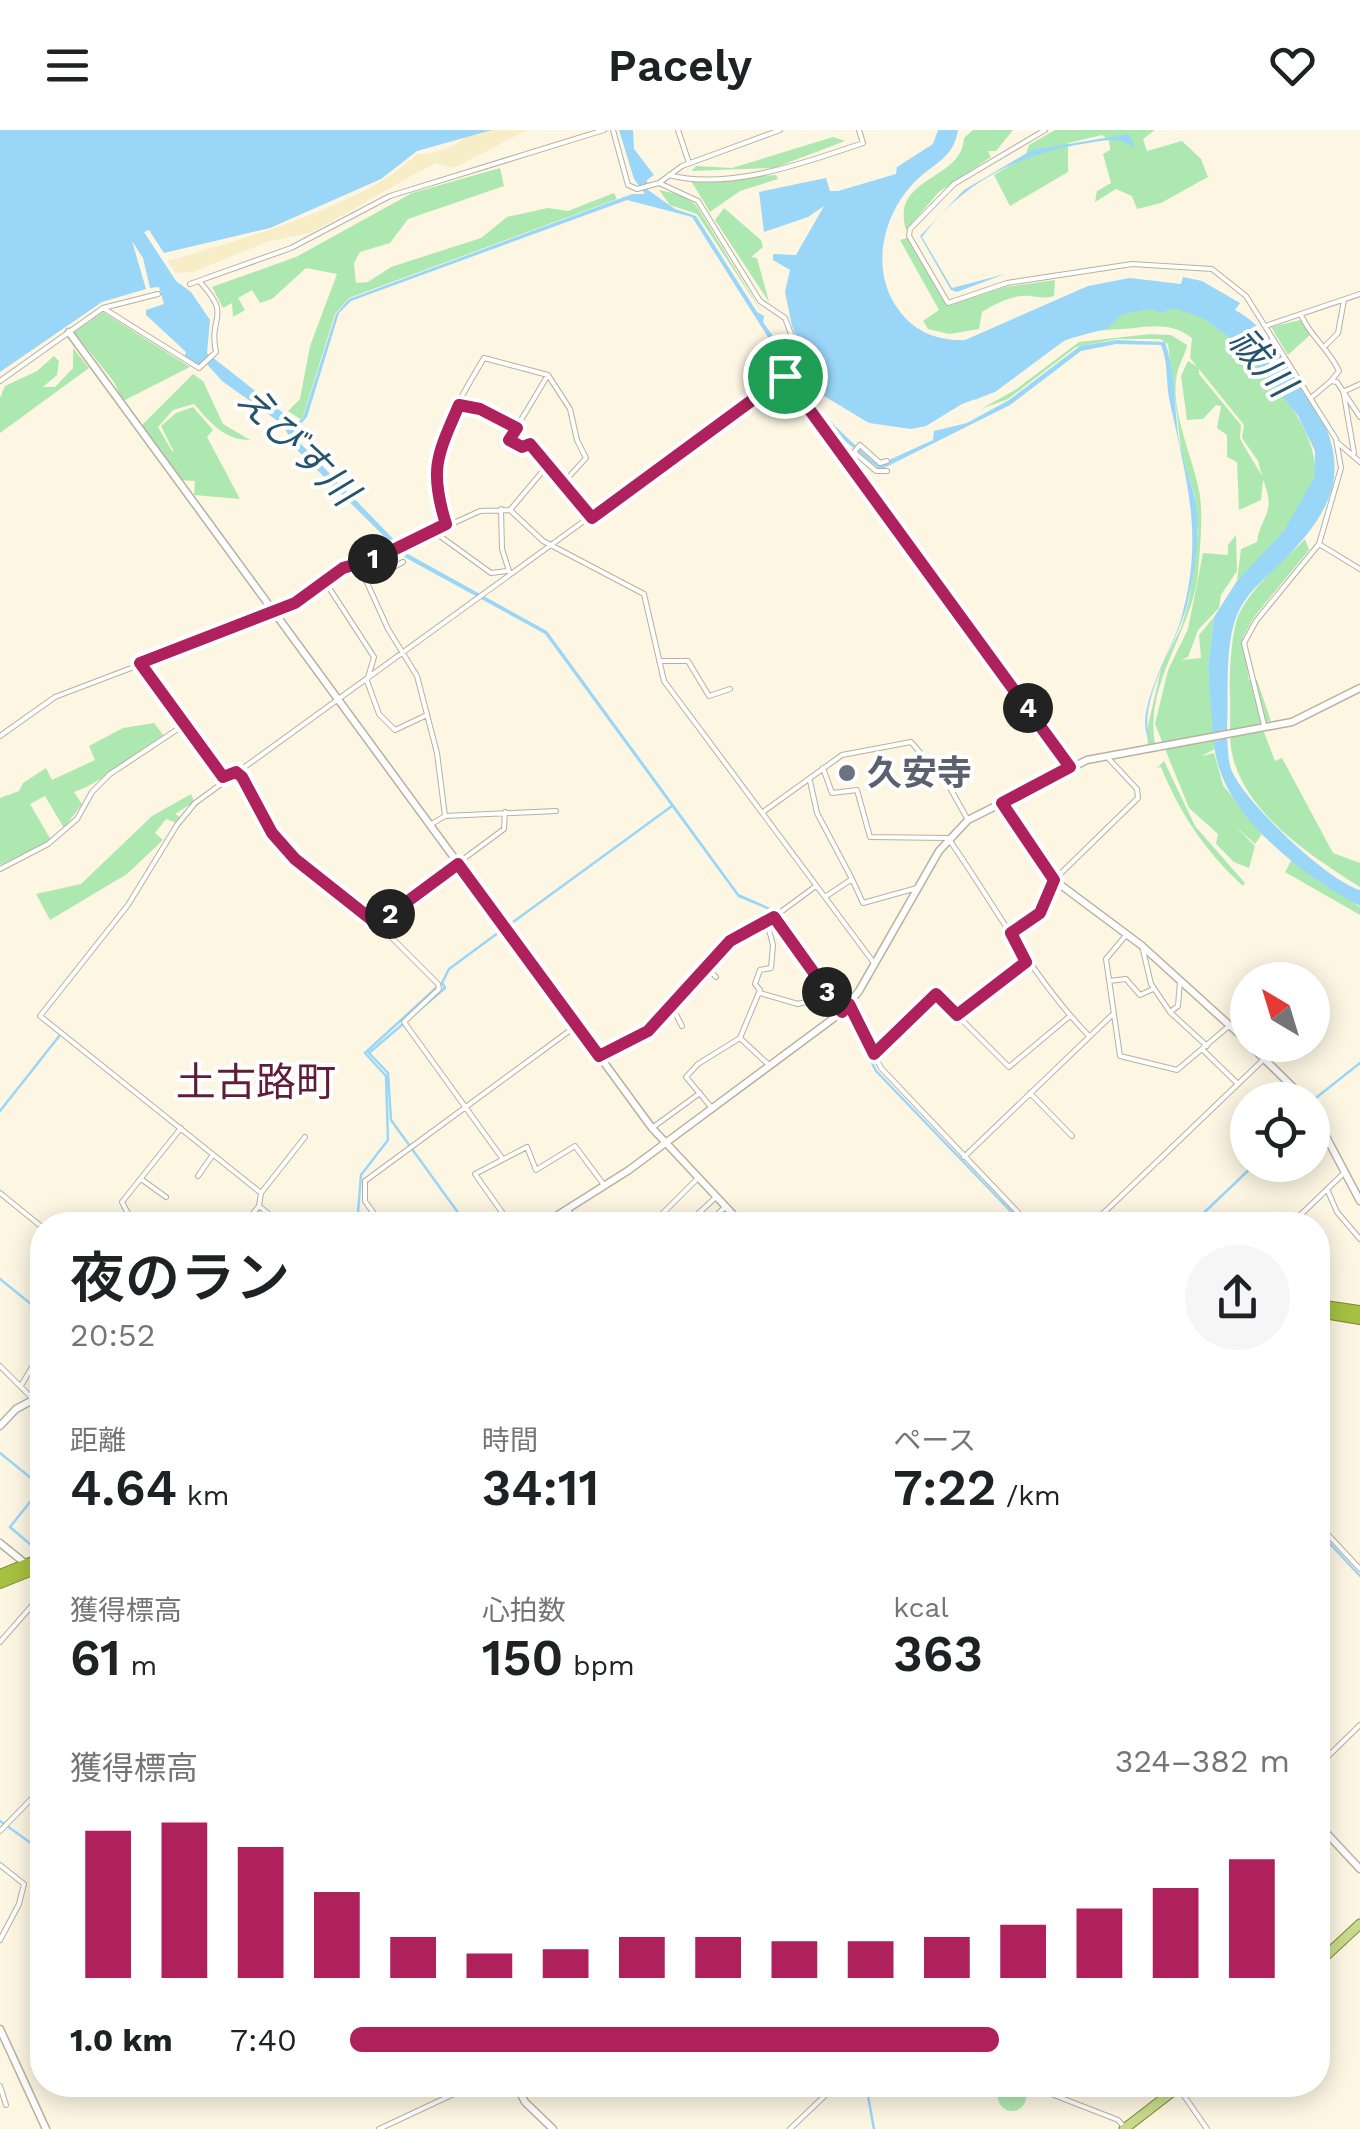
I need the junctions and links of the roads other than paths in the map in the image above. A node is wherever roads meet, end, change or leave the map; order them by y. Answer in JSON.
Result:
{"nodes":[{"id":1,"x":604,"y":130,"type":"edge"},
{"id":2,"x":613,"y":130,"type":"edge"},
{"id":3,"x":678,"y":130,"type":"edge"},
{"id":4,"x":777,"y":130,"type":"edge"},
{"id":5,"x":859,"y":130,"type":"edge"},
{"id":6,"x":1045,"y":130,"type":"edge"},
{"id":7,"x":690,"y":163,"type":"junction"},
{"id":8,"x":669,"y":174,"type":"junction"},
{"id":9,"x":659,"y":183,"type":"junction"},
{"id":10,"x":200,"y":281,"type":"junction"},
{"id":11,"x":190,"y":284,"type":"dead end"},
{"id":12,"x":158,"y":294,"type":"dead end"},
{"id":13,"x":1360,"y":294,"type":"edge"},
{"id":14,"x":1344,"y":300,"type":"junction"},
{"id":15,"x":103,"y":308,"type":"junction"},
{"id":16,"x":1302,"y":316,"type":"junction"},
{"id":17,"x":1268,"y":325,"type":"junction"},
{"id":18,"x":69,"y":332,"type":"junction"},
{"id":19,"x":1326,"y":345,"type":"junction"},
{"id":20,"x":1338,"y":371,"type":"junction"},
{"id":21,"x":548,"y":376,"type":"junction"},
{"id":22,"x":785,"y":376,"type":"junction"},
{"id":23,"x":1331,"y":381,"type":"junction"},
{"id":24,"x":0,"y":382,"type":"edge"},
{"id":25,"x":1360,"y":384,"type":"edge"},
{"id":26,"x":1343,"y":392,"type":"junction"},
{"id":27,"x":1312,"y":397,"type":"junction"},
{"id":28,"x":459,"y":405,"type":"junction"},
{"id":29,"x":1360,"y":418,"type":"edge"},
{"id":30,"x":517,"y":428,"type":"junction"},
{"id":31,"x":1338,"y":443,"type":"junction"},
{"id":32,"x":1360,"y":448,"type":"edge"},
{"id":33,"x":856,"y":450,"type":"junction"},
{"id":34,"x":1354,"y":453,"type":"junction"},
{"id":35,"x":846,"y":461,"type":"junction"},
{"id":36,"x":887,"y":461,"type":"dead end"},
{"id":37,"x":1360,"y":462,"type":"edge"},
{"id":38,"x":547,"y":466,"type":"junction"},
{"id":39,"x":887,"y":471,"type":"dead end"},
{"id":40,"x":564,"y":481,"type":"junction"},
{"id":41,"x":501,"y":509,"type":"junction"},
{"id":42,"x":510,"y":510,"type":"junction"},
{"id":43,"x":592,"y":518,"type":"junction"},
{"id":44,"x":446,"y":524,"type":"junction"},
{"id":45,"x":433,"y":531,"type":"junction"},
{"id":46,"x":1318,"y":544,"type":"junction"},
{"id":47,"x":552,"y":546,"type":"junction"},
{"id":48,"x":402,"y":562,"type":"dead end"},
{"id":49,"x":359,"y":564,"type":"junction"},
{"id":50,"x":1360,"y":569,"type":"edge"},
{"id":51,"x":507,"y":571,"type":"junction"},
{"id":52,"x":516,"y":572,"type":"junction"},
{"id":53,"x":324,"y":580,"type":"junction"},
{"id":54,"x":367,"y":582,"type":"junction"},
{"id":55,"x":274,"y":612,"type":"junction"},
{"id":56,"x":404,"y":654,"type":"junction"},
{"id":57,"x":659,"y":660,"type":"junction"},
{"id":58,"x":140,"y":663,"type":"junction"},
{"id":59,"x":367,"y":681,"type":"junction"},
{"id":60,"x":1360,"y":688,"type":"edge"},
{"id":61,"x":730,"y":689,"type":"dead end"},
{"id":62,"x":339,"y":701,"type":"junction"},
{"id":63,"x":427,"y":715,"type":"junction"},
{"id":64,"x":184,"y":725,"type":"junction"},
{"id":65,"x":1264,"y":728,"type":"junction"},
{"id":66,"x":0,"y":736,"type":"edge"},
{"id":67,"x":1108,"y":755,"type":"junction"},
{"id":68,"x":1070,"y":767,"type":"junction"},
{"id":69,"x":823,"y":768,"type":"junction"},
{"id":70,"x":239,"y":774,"type":"junction"},
{"id":71,"x":225,"y":779,"type":"junction"},
{"id":72,"x":809,"y":779,"type":"junction"},
{"id":73,"x":1002,"y":803,"type":"junction"},
{"id":74,"x":556,"y":811,"type":"dead end"},
{"id":75,"x":505,"y":812,"type":"junction"},
{"id":76,"x":763,"y":812,"type":"junction"},
{"id":77,"x":444,"y":816,"type":"junction"},
{"id":78,"x":968,"y":820,"type":"junction"},
{"id":79,"x":430,"y":825,"type":"junction"},
{"id":80,"x":948,"y":838,"type":"junction"},
{"id":81,"x":458,"y":864,"type":"junction"},
{"id":82,"x":0,"y":869,"type":"edge"},
{"id":83,"x":852,"y":879,"type":"junction"},
{"id":84,"x":1054,"y":880,"type":"junction"},
{"id":85,"x":817,"y":886,"type":"junction"},
{"id":86,"x":917,"y":888,"type":"junction"},
{"id":87,"x":825,"y":897,"type":"junction"},
{"id":88,"x":776,"y":915,"type":"junction"},
{"id":89,"x":767,"y":922,"type":"junction"},
{"id":90,"x":377,"y":924,"type":"junction"},
{"id":91,"x":1011,"y":933,"type":"junction"},
{"id":92,"x":1127,"y":934,"type":"junction"},
{"id":93,"x":1141,"y":945,"type":"junction"},
{"id":94,"x":1026,"y":962,"type":"junction"},
{"id":95,"x":874,"y":963,"type":"junction"},
{"id":96,"x":706,"y":965,"type":"junction"},
{"id":97,"x":716,"y":977,"type":"dead end"},
{"id":98,"x":1109,"y":981,"type":"junction"},
{"id":99,"x":1180,"y":981,"type":"junction"},
{"id":100,"x":1153,"y":989,"type":"junction"},
{"id":101,"x":760,"y":993,"type":"junction"},
{"id":102,"x":830,"y":996,"type":"junction"},
{"id":103,"x":670,"y":1002,"type":"junction"},
{"id":104,"x":849,"y":1004,"type":"junction"},
{"id":105,"x":842,"y":1012,"type":"junction"},
{"id":106,"x":1170,"y":1012,"type":"junction"},
{"id":107,"x":1114,"y":1013,"type":"junction"},
{"id":108,"x":957,"y":1015,"type":"junction"},
{"id":109,"x":1070,"y":1016,"type":"junction"},
{"id":110,"x":576,"y":1026,"type":"junction"},
{"id":111,"x":682,"y":1026,"type":"dead end"},
{"id":112,"x":1229,"y":1026,"type":"joint"},
{"id":113,"x":1090,"y":1036,"type":"junction"},
{"id":114,"x":740,"y":1038,"type":"junction"},
{"id":115,"x":1206,"y":1049,"type":"junction"},
{"id":116,"x":874,"y":1054,"type":"junction"},
{"id":117,"x":599,"y":1056,"type":"junction"},
{"id":118,"x":1260,"y":1062,"type":"edge"},
{"id":119,"x":1268,"y":1062,"type":"edge"},
{"id":120,"x":770,"y":1066,"type":"junction"},
{"id":121,"x":1236,"y":1082,"type":"edge"},
{"id":122,"x":1240,"y":1082,"type":"edge"},
{"id":123,"x":1288,"y":1082,"type":"edge"},
{"id":124,"x":1230,"y":1092,"type":"edge"},
{"id":125,"x":700,"y":1093,"type":"junction"},
{"id":126,"x":1030,"y":1093,"type":"junction"},
{"id":127,"x":465,"y":1107,"type":"junction"},
{"id":128,"x":712,"y":1108,"type":"junction"},
{"id":129,"x":180,"y":1128,"type":"junction"},
{"id":130,"x":652,"y":1128,"type":"junction"},
{"id":131,"x":1072,"y":1136,"type":"dead end"},
{"id":132,"x":305,"y":1137,"type":"dead end"},
{"id":133,"x":664,"y":1144,"type":"junction"},
{"id":134,"x":1330,"y":1145,"type":"edge"},
{"id":135,"x":214,"y":1154,"type":"junction"},
{"id":136,"x":964,"y":1157,"type":"junction"},
{"id":137,"x":502,"y":1158,"type":"junction"},
{"id":138,"x":1344,"y":1173,"type":"junction"},
{"id":139,"x":198,"y":1176,"type":"dead end"},
{"id":140,"x":141,"y":1179,"type":"junction"},
{"id":141,"x":698,"y":1179,"type":"junction"},
{"id":142,"x":604,"y":1185,"type":"junction"},
{"id":143,"x":1327,"y":1189,"type":"junction"},
{"id":144,"x":261,"y":1192,"type":"junction"},
{"id":145,"x":0,"y":1193,"type":"edge"},
{"id":146,"x":166,"y":1197,"type":"dead end"},
{"id":147,"x":716,"y":1197,"type":"junction"},
{"id":148,"x":1359,"y":1197,"type":"edge"},
{"id":149,"x":259,"y":1206,"type":"junction"},
{"id":150,"x":725,"y":1206,"type":"junction"},
{"id":151,"x":566,"y":1208,"type":"junction"},
{"id":152,"x":127,"y":1212,"type":"edge"},
{"id":153,"x":254,"y":1212,"type":"edge"},
{"id":154,"x":266,"y":1212,"type":"edge"},
{"id":155,"x":373,"y":1212,"type":"edge"},
{"id":156,"x":502,"y":1212,"type":"edge"},
{"id":157,"x":560,"y":1212,"type":"edge"},
{"id":158,"x":569,"y":1212,"type":"edge"},
{"id":159,"x":664,"y":1212,"type":"edge"},
{"id":160,"x":700,"y":1212,"type":"edge"},
{"id":161,"x":719,"y":1212,"type":"edge"},
{"id":162,"x":731,"y":1212,"type":"edge"},
{"id":163,"x":1017,"y":1212,"type":"edge"},
{"id":164,"x":1105,"y":1212,"type":"edge"},
{"id":165,"x":1303,"y":1212,"type":"edge"},
{"id":166,"x":30,"y":1217,"type":"edge"},
{"id":167,"x":1360,"y":1240,"type":"edge"},
{"id":168,"x":1330,"y":1310,"type":"edge"},
{"id":169,"x":1360,"y":1311,"type":"edge"},
{"id":170,"x":1330,"y":1312,"type":"edge"},
{"id":171,"x":1360,"y":1319,"type":"edge"},
{"id":172,"x":0,"y":1366,"type":"edge"},
{"id":173,"x":30,"y":1370,"type":"edge"},
{"id":174,"x":22,"y":1384,"type":"junction"},
{"id":175,"x":30,"y":1396,"type":"edge"},
{"id":176,"x":30,"y":1402,"type":"edge"},
{"id":177,"x":0,"y":1426,"type":"edge"},
{"id":178,"x":1330,"y":1537,"type":"edge"},
{"id":179,"x":0,"y":1543,"type":"edge"},
{"id":180,"x":30,"y":1565,"type":"edge"},
{"id":181,"x":1360,"y":1569,"type":"edge"},
{"id":182,"x":30,"y":1570,"type":"edge"},
{"id":183,"x":30,"y":1571,"type":"edge"},
{"id":184,"x":0,"y":1575,"type":"edge"},
{"id":185,"x":0,"y":1583,"type":"edge"},
{"id":186,"x":30,"y":1608,"type":"edge"},
{"id":187,"x":0,"y":1642,"type":"edge"},
{"id":188,"x":1360,"y":1726,"type":"edge"},
{"id":189,"x":1330,"y":1755,"type":"edge"},
{"id":190,"x":30,"y":1800,"type":"edge"},
{"id":191,"x":4,"y":1827,"type":"edge"},
{"id":192,"x":1330,"y":1837,"type":"edge"},
{"id":193,"x":0,"y":1865,"type":"edge"},
{"id":194,"x":1360,"y":1868,"type":"edge"},
{"id":195,"x":1360,"y":1924,"type":"edge"},
{"id":196,"x":0,"y":1940,"type":"edge"},
{"id":197,"x":1330,"y":1951,"type":"edge"},
{"id":198,"x":0,"y":2029,"type":"edge"},
{"id":199,"x":3,"y":2044,"type":"edge"},
{"id":200,"x":0,"y":2086,"type":"edge"},
{"id":201,"x":446,"y":2097,"type":"edge"},
{"id":202,"x":522,"y":2097,"type":"edge"},
{"id":203,"x":823,"y":2097,"type":"edge"},
{"id":204,"x":1059,"y":2097,"type":"edge"},
{"id":205,"x":1166,"y":2097,"type":"edge"},
{"id":206,"x":1187,"y":2097,"type":"edge"},
{"id":207,"x":6,"y":2105,"type":"dead end"},
{"id":208,"x":46,"y":2129,"type":"edge"},
{"id":209,"x":378,"y":2129,"type":"edge"},
{"id":210,"x":553,"y":2129,"type":"edge"},
{"id":211,"x":790,"y":2129,"type":"edge"},
{"id":212,"x":1124,"y":2129,"type":"edge"},
{"id":213,"x":1207,"y":2129,"type":"edge"}],
"edges":[{"from":1,"to":10,"type":"street"},
{"from":2,"to":9,"type":"street"},
{"from":3,"to":7,"type":"street"},
{"from":4,"to":7,"type":"street"},
{"from":5,"to":8,"type":"street"},
{"from":6,"to":17,"type":"street"},
{"from":7,"to":8,"type":"street"},
{"from":8,"to":9,"type":"street"},
{"from":9,"to":22,"type":"street"},
{"from":10,"to":11,"type":"street"},
{"from":10,"to":15,"type":"street"},
{"from":12,"to":15,"type":"street"},
{"from":13,"to":14,"type":"street"},
{"from":14,"to":16,"type":"street"},
{"from":14,"to":19,"type":"street"},
{"from":15,"to":18,"type":"street"},
{"from":16,"to":17,"type":"street"},
{"from":16,"to":19,"type":"street"},
{"from":17,"to":27,"type":"street"},
{"from":18,"to":24,"type":"street"},
{"from":18,"to":55,"type":"main road"},
{"from":19,"to":20,"type":"street"},
{"from":20,"to":23,"type":"street"},
{"from":20,"to":26,"type":"street"},
{"from":21,"to":28,"type":"street"},
{"from":21,"to":30,"type":"street"},
{"from":21,"to":40,"type":"street"},
{"from":22,"to":35,"type":"street"},
{"from":22,"to":43,"type":"street"},
{"from":23,"to":26,"type":"street"},
{"from":23,"to":27,"type":"street"},
{"from":25,"to":26,"type":"street"},
{"from":26,"to":29,"type":"street"},
{"from":26,"to":34,"type":"street"},
{"from":27,"to":31,"type":"street"},
{"from":28,"to":30,"type":"street"},
{"from":28,"to":44,"type":"street"},
{"from":30,"to":38,"type":"street"},
{"from":31,"to":34,"type":"street"},
{"from":31,"to":46,"type":"street"},
{"from":32,"to":34,"type":"street"},
{"from":33,"to":35,"type":"street"},
{"from":33,"to":36,"type":"street"},
{"from":33,"to":39,"type":"street"},
{"from":34,"to":37,"type":"street"},
{"from":35,"to":68,"type":"street"},
{"from":38,"to":40,"type":"street"},
{"from":38,"to":42,"type":"street"},
{"from":40,"to":43,"type":"street"},
{"from":41,"to":42,"type":"street"},
{"from":41,"to":44,"type":"street"},
{"from":41,"to":51,"type":"street"},
{"from":42,"to":47,"type":"street"},
{"from":43,"to":47,"type":"street"},
{"from":44,"to":45,"type":"street"},
{"from":45,"to":49,"type":"street"},
{"from":45,"to":51,"type":"street"},
{"from":46,"to":50,"type":"street"},
{"from":46,"to":65,"type":"street"},
{"from":47,"to":52,"type":"street"},
{"from":47,"to":57,"type":"street"},
{"from":48,"to":54,"type":"street"},
{"from":49,"to":53,"type":"street"},
{"from":49,"to":54,"type":"street"},
{"from":51,"to":52,"type":"street"},
{"from":52,"to":56,"type":"street"},
{"from":53,"to":55,"type":"street"},
{"from":53,"to":59,"type":"street"},
{"from":54,"to":56,"type":"street"},
{"from":55,"to":58,"type":"street"},
{"from":55,"to":62,"type":"main road"},
{"from":56,"to":59,"type":"street"},
{"from":56,"to":63,"type":"street"},
{"from":57,"to":61,"type":"street"},
{"from":57,"to":76,"type":"street"},
{"from":58,"to":64,"type":"street"},
{"from":58,"to":66,"type":"street"},
{"from":59,"to":62,"type":"street"},
{"from":59,"to":63,"type":"street"},
{"from":60,"to":65,"type":"main road"},
{"from":62,"to":70,"type":"street"},
{"from":62,"to":79,"type":"main road"},
{"from":63,"to":77,"type":"street"},
{"from":64,"to":71,"type":"street"},
{"from":64,"to":82,"type":"street"},
{"from":65,"to":67,"type":"main road"},
{"from":67,"to":68,"type":"main road"},
{"from":67,"to":84,"type":"street"},
{"from":68,"to":73,"type":"main road"},
{"from":69,"to":72,"type":"street"},
{"from":69,"to":78,"type":"street"},
{"from":69,"to":80,"type":"street"},
{"from":70,"to":71,"type":"street"},
{"from":70,"to":90,"type":"street"},
{"from":71,"to":129,"type":"street"},
{"from":72,"to":76,"type":"street"},
{"from":72,"to":83,"type":"street"},
{"from":73,"to":78,"type":"main road"},
{"from":73,"to":84,"type":"main road"},
{"from":74,"to":75,"type":"street"},
{"from":75,"to":77,"type":"street"},
{"from":75,"to":81,"type":"street"},
{"from":76,"to":85,"type":"street"},
{"from":77,"to":79,"type":"street"},
{"from":78,"to":80,"type":"main road"},
{"from":79,"to":81,"type":"main road"},
{"from":80,"to":86,"type":"main road"},
{"from":80,"to":91,"type":"street"},
{"from":81,"to":90,"type":"street"},
{"from":81,"to":110,"type":"main road"},
{"from":83,"to":86,"type":"street"},
{"from":83,"to":87,"type":"street"},
{"from":84,"to":91,"type":"street"},
{"from":84,"to":92,"type":"main road"},
{"from":85,"to":87,"type":"street"},
{"from":85,"to":88,"type":"street"},
{"from":86,"to":95,"type":"main road"},
{"from":87,"to":95,"type":"street"},
{"from":88,"to":89,"type":"street"},
{"from":88,"to":102,"type":"street"},
{"from":89,"to":96,"type":"street"},
{"from":89,"to":101,"type":"street"},
{"from":90,"to":127,"type":"street"},
{"from":91,"to":94,"type":"street"},
{"from":92,"to":93,"type":"main road"},
{"from":92,"to":98,"type":"street"},
{"from":93,"to":99,"type":"main road"},
{"from":93,"to":100,"type":"street"},
{"from":94,"to":108,"type":"street"},
{"from":94,"to":109,"type":"street"},
{"from":95,"to":104,"type":"main road"},
{"from":96,"to":97,"type":"street"},
{"from":96,"to":103,"type":"street"},
{"from":98,"to":100,"type":"street"},
{"from":98,"to":107,"type":"street"},
{"from":99,"to":106,"type":"street"},
{"from":99,"to":112,"type":"main road"},
{"from":100,"to":106,"type":"street"},
{"from":101,"to":102,"type":"street"},
{"from":101,"to":114,"type":"street"},
{"from":102,"to":105,"type":"street"},
{"from":103,"to":111,"type":"street"},
{"from":103,"to":117,"type":"street"},
{"from":104,"to":105,"type":"main road"},
{"from":104,"to":116,"type":"street"},
{"from":105,"to":120,"type":"main road"},
{"from":106,"to":115,"type":"street"},
{"from":107,"to":113,"type":"street"},
{"from":107,"to":115,"type":"street"},
{"from":108,"to":109,"type":"street"},
{"from":108,"to":116,"type":"street"},
{"from":109,"to":113,"type":"street"},
{"from":110,"to":117,"type":"main road"},
{"from":110,"to":127,"type":"street"},
{"from":112,"to":115,"type":"street"},
{"from":113,"to":126,"type":"street"},
{"from":114,"to":120,"type":"street"},
{"from":114,"to":125,"type":"street"},
{"from":115,"to":121,"type":"street"},
{"from":116,"to":136,"type":"street"},
{"from":117,"to":130,"type":"main road"},
{"from":118,"to":122,"type":"street"},
{"from":119,"to":123,"type":"main road"},
{"from":120,"to":128,"type":"main road"},
{"from":124,"to":164,"type":"street"},
{"from":125,"to":128,"type":"street"},
{"from":125,"to":130,"type":"street"},
{"from":126,"to":131,"type":"street"},
{"from":126,"to":136,"type":"street"},
{"from":127,"to":137,"type":"street"},
{"from":127,"to":155,"type":"street"},
{"from":128,"to":133,"type":"main road"},
{"from":129,"to":135,"type":"street"},
{"from":129,"to":140,"type":"street"},
{"from":130,"to":133,"type":"main road"},
{"from":132,"to":144,"type":"street"},
{"from":133,"to":141,"type":"main road"},
{"from":133,"to":142,"type":"main road"},
{"from":134,"to":138,"type":"main road"},
{"from":135,"to":139,"type":"street"},
{"from":135,"to":144,"type":"street"},
{"from":136,"to":163,"type":"street"},
{"from":137,"to":142,"type":"street"},
{"from":137,"to":156,"type":"street"},
{"from":138,"to":143,"type":"street"},
{"from":138,"to":148,"type":"main road"},
{"from":140,"to":146,"type":"street"},
{"from":140,"to":152,"type":"street"},
{"from":141,"to":147,"type":"main road"},
{"from":141,"to":159,"type":"street"},
{"from":142,"to":151,"type":"main road"},
{"from":143,"to":165,"type":"street"},
{"from":143,"to":167,"type":"street"},
{"from":144,"to":149,"type":"street"},
{"from":145,"to":166,"type":"street"},
{"from":147,"to":150,"type":"main road"},
{"from":147,"to":160,"type":"street"},
{"from":149,"to":153,"type":"street"},
{"from":149,"to":154,"type":"street"},
{"from":150,"to":161,"type":"street"},
{"from":150,"to":162,"type":"main road"},
{"from":151,"to":157,"type":"main road"},
{"from":151,"to":158,"type":"street"},
{"from":168,"to":169,"type":"highway"},
{"from":170,"to":171,"type":"highway"},
{"from":172,"to":174,"type":"street"},
{"from":173,"to":174,"type":"street"},
{"from":174,"to":175,"type":"street"},
{"from":176,"to":177,"type":"main road"},
{"from":178,"to":181,"type":"street"},
{"from":179,"to":180,"type":"main road"},
{"from":182,"to":184,"type":"highway"},
{"from":183,"to":185,"type":"highway"},
{"from":186,"to":187,"type":"street"},
{"from":188,"to":189,"type":"street"},
{"from":190,"to":191,"type":"street"},
{"from":192,"to":194,"type":"main road"},
{"from":193,"to":196,"type":"street"},
{"from":195,"to":197,"type":"main road"},
{"from":198,"to":199,"type":"main road"},
{"from":199,"to":208,"type":"main road"},
{"from":200,"to":207,"type":"street"},
{"from":201,"to":209,"type":"street"},
{"from":202,"to":210,"type":"main road"},
{"from":203,"to":211,"type":"street"},
{"from":204,"to":212,"type":"street"},
{"from":205,"to":212,"type":"main road"},
{"from":206,"to":213,"type":"street"}]}
